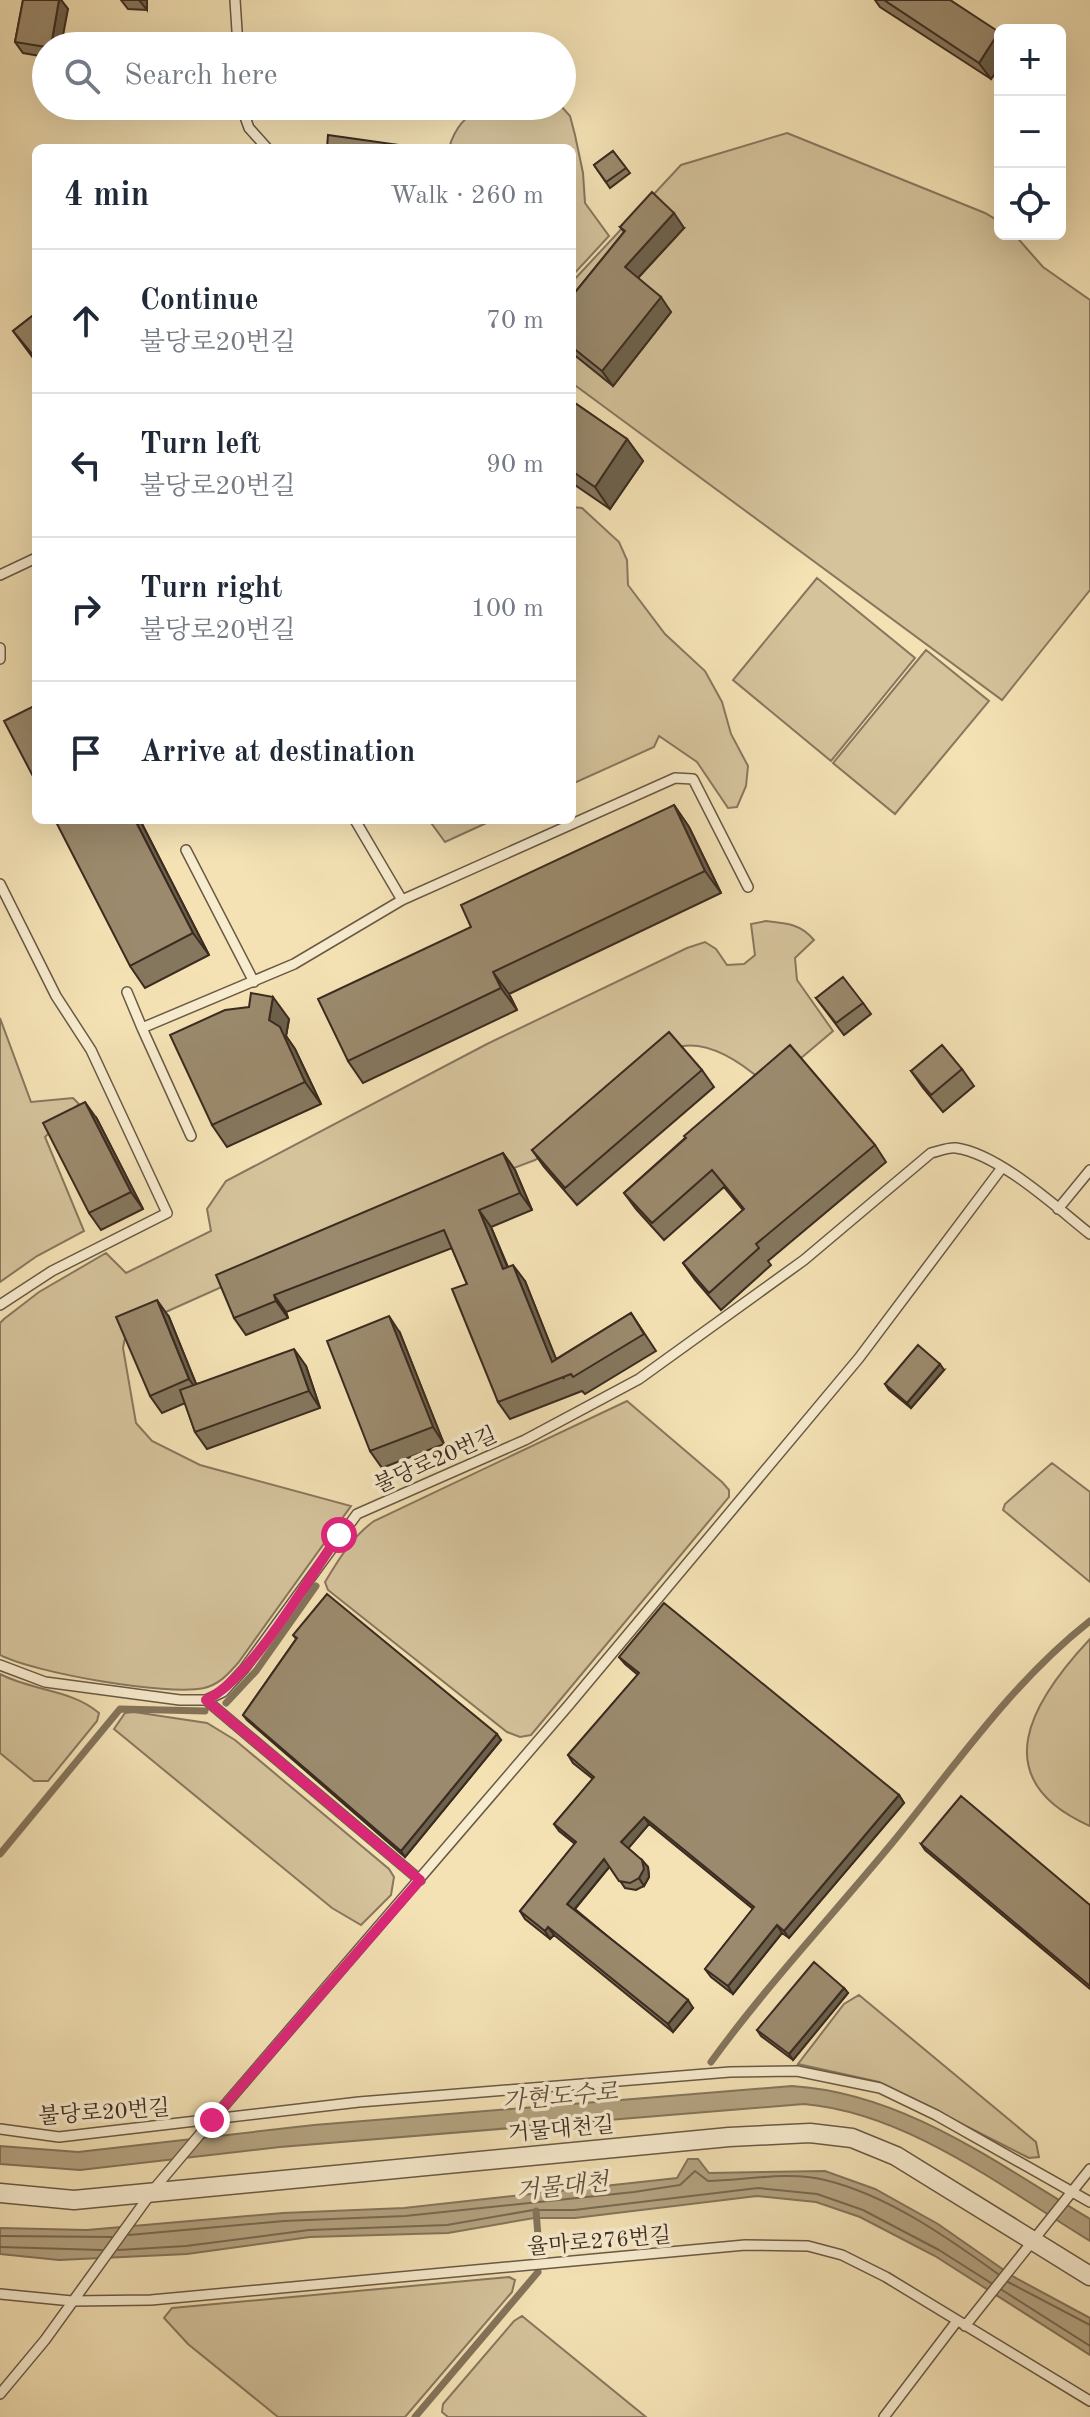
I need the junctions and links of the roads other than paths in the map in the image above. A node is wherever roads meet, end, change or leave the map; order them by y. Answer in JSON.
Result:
{"nodes":[{"id":1,"x":235,"y":0,"type":"edge"},
{"id":2,"x":237,"y":32,"type":"edge"},
{"id":3,"x":246,"y":120,"type":"edge"},
{"id":4,"x":263,"y":144,"type":"edge"},
{"id":5,"x":32,"y":560,"type":"edge"},
{"id":6,"x":0,"y":575,"type":"edge"},
{"id":7,"x":0,"y":648,"type":"edge"},
{"id":8,"x":0,"y":659,"type":"edge"},
{"id":9,"x":576,"y":822,"type":"edge"},
{"id":10,"x":357,"y":824,"type":"edge"},
{"id":11,"x":572,"y":824,"type":"edge"},
{"id":12,"x":186,"y":850,"type":"dead end"},
{"id":13,"x":0,"y":884,"type":"edge"},
{"id":14,"x":748,"y":887,"type":"dead end"},
{"id":15,"x":402,"y":900,"type":"junction"},
{"id":16,"x":254,"y":982,"type":"junction"},
{"id":17,"x":127,"y":992,"type":"dead end"},
{"id":18,"x":142,"y":1028,"type":"junction"},
{"id":19,"x":191,"y":1136,"type":"dead end"},
{"id":20,"x":1001,"y":1169,"type":"junction"},
{"id":21,"x":1090,"y":1170,"type":"edge"},
{"id":22,"x":1058,"y":1209,"type":"junction"},
{"id":23,"x":1090,"y":1234,"type":"edge"},
{"id":24,"x":0,"y":1305,"type":"edge"},
{"id":25,"x":0,"y":1665,"type":"edge"},
{"id":26,"x":206,"y":1700,"type":"junction"},
{"id":27,"x":420,"y":1880,"type":"junction"},
{"id":28,"x":212,"y":2120,"type":"junction"},
{"id":29,"x":0,"y":2129,"type":"edge"},
{"id":30,"x":1090,"y":2169,"type":"edge"},
{"id":31,"x":154,"y":2191,"type":"junction"},
{"id":32,"x":0,"y":2193,"type":"edge"},
{"id":33,"x":1069,"y":2194,"type":"junction"},
{"id":34,"x":1090,"y":2202,"type":"edge"},
{"id":35,"x":1031,"y":2241,"type":"junction"},
{"id":36,"x":1090,"y":2276,"type":"edge"},
{"id":37,"x":0,"y":2294,"type":"edge"},
{"id":38,"x":76,"y":2296,"type":"junction"},
{"id":39,"x":964,"y":2322,"type":"junction"},
{"id":40,"x":0,"y":2394,"type":"edge"},
{"id":41,"x":1090,"y":2401,"type":"edge"},
{"id":42,"x":884,"y":2417,"type":"edge"}],
"edges":[{"from":1,"to":2,"type":"lane"},
{"from":3,"to":4,"type":"lane"},
{"from":5,"to":6,"type":"lane"},
{"from":7,"to":8,"type":"lane"},
{"from":9,"to":14,"type":"lane"},
{"from":10,"to":15,"type":"lane"},
{"from":11,"to":15,"type":"lane"},
{"from":12,"to":16,"type":"lane"},
{"from":13,"to":24,"type":"lane"},
{"from":15,"to":16,"type":"lane"},
{"from":16,"to":18,"type":"lane"},
{"from":17,"to":18,"type":"lane"},
{"from":18,"to":19,"type":"lane"},
{"from":20,"to":22,"type":"lane"},
{"from":20,"to":26,"type":"lane","name":"불당로20번길"},
{"from":20,"to":27,"type":"lane"},
{"from":21,"to":22,"type":"lane"},
{"from":22,"to":23,"type":"lane"},
{"from":25,"to":26,"type":"lane"},
{"from":26,"to":27,"type":"lane"},
{"from":27,"to":28,"type":"lane"},
{"from":28,"to":29,"type":"lane","name":"불당로20번길"},
{"from":28,"to":31,"type":"lane"},
{"from":28,"to":33,"type":"lane","name":"불당로20번길"},
{"from":30,"to":33,"type":"lane"},
{"from":31,"to":32,"type":"street","name":"거물대천길"},
{"from":31,"to":35,"type":"street","name":"거물대천길"},
{"from":31,"to":38,"type":"lane"},
{"from":33,"to":34,"type":"lane","name":"불당로20번길"},
{"from":33,"to":35,"type":"lane"},
{"from":35,"to":36,"type":"street","name":"거물대천길"},
{"from":35,"to":39,"type":"lane"},
{"from":37,"to":38,"type":"lane","name":"율마로276번길"},
{"from":38,"to":39,"type":"lane","name":"율마로276번길"},
{"from":38,"to":40,"type":"lane"},
{"from":39,"to":41,"type":"lane","name":"율마로276번길"},
{"from":39,"to":42,"type":"lane"}]}
